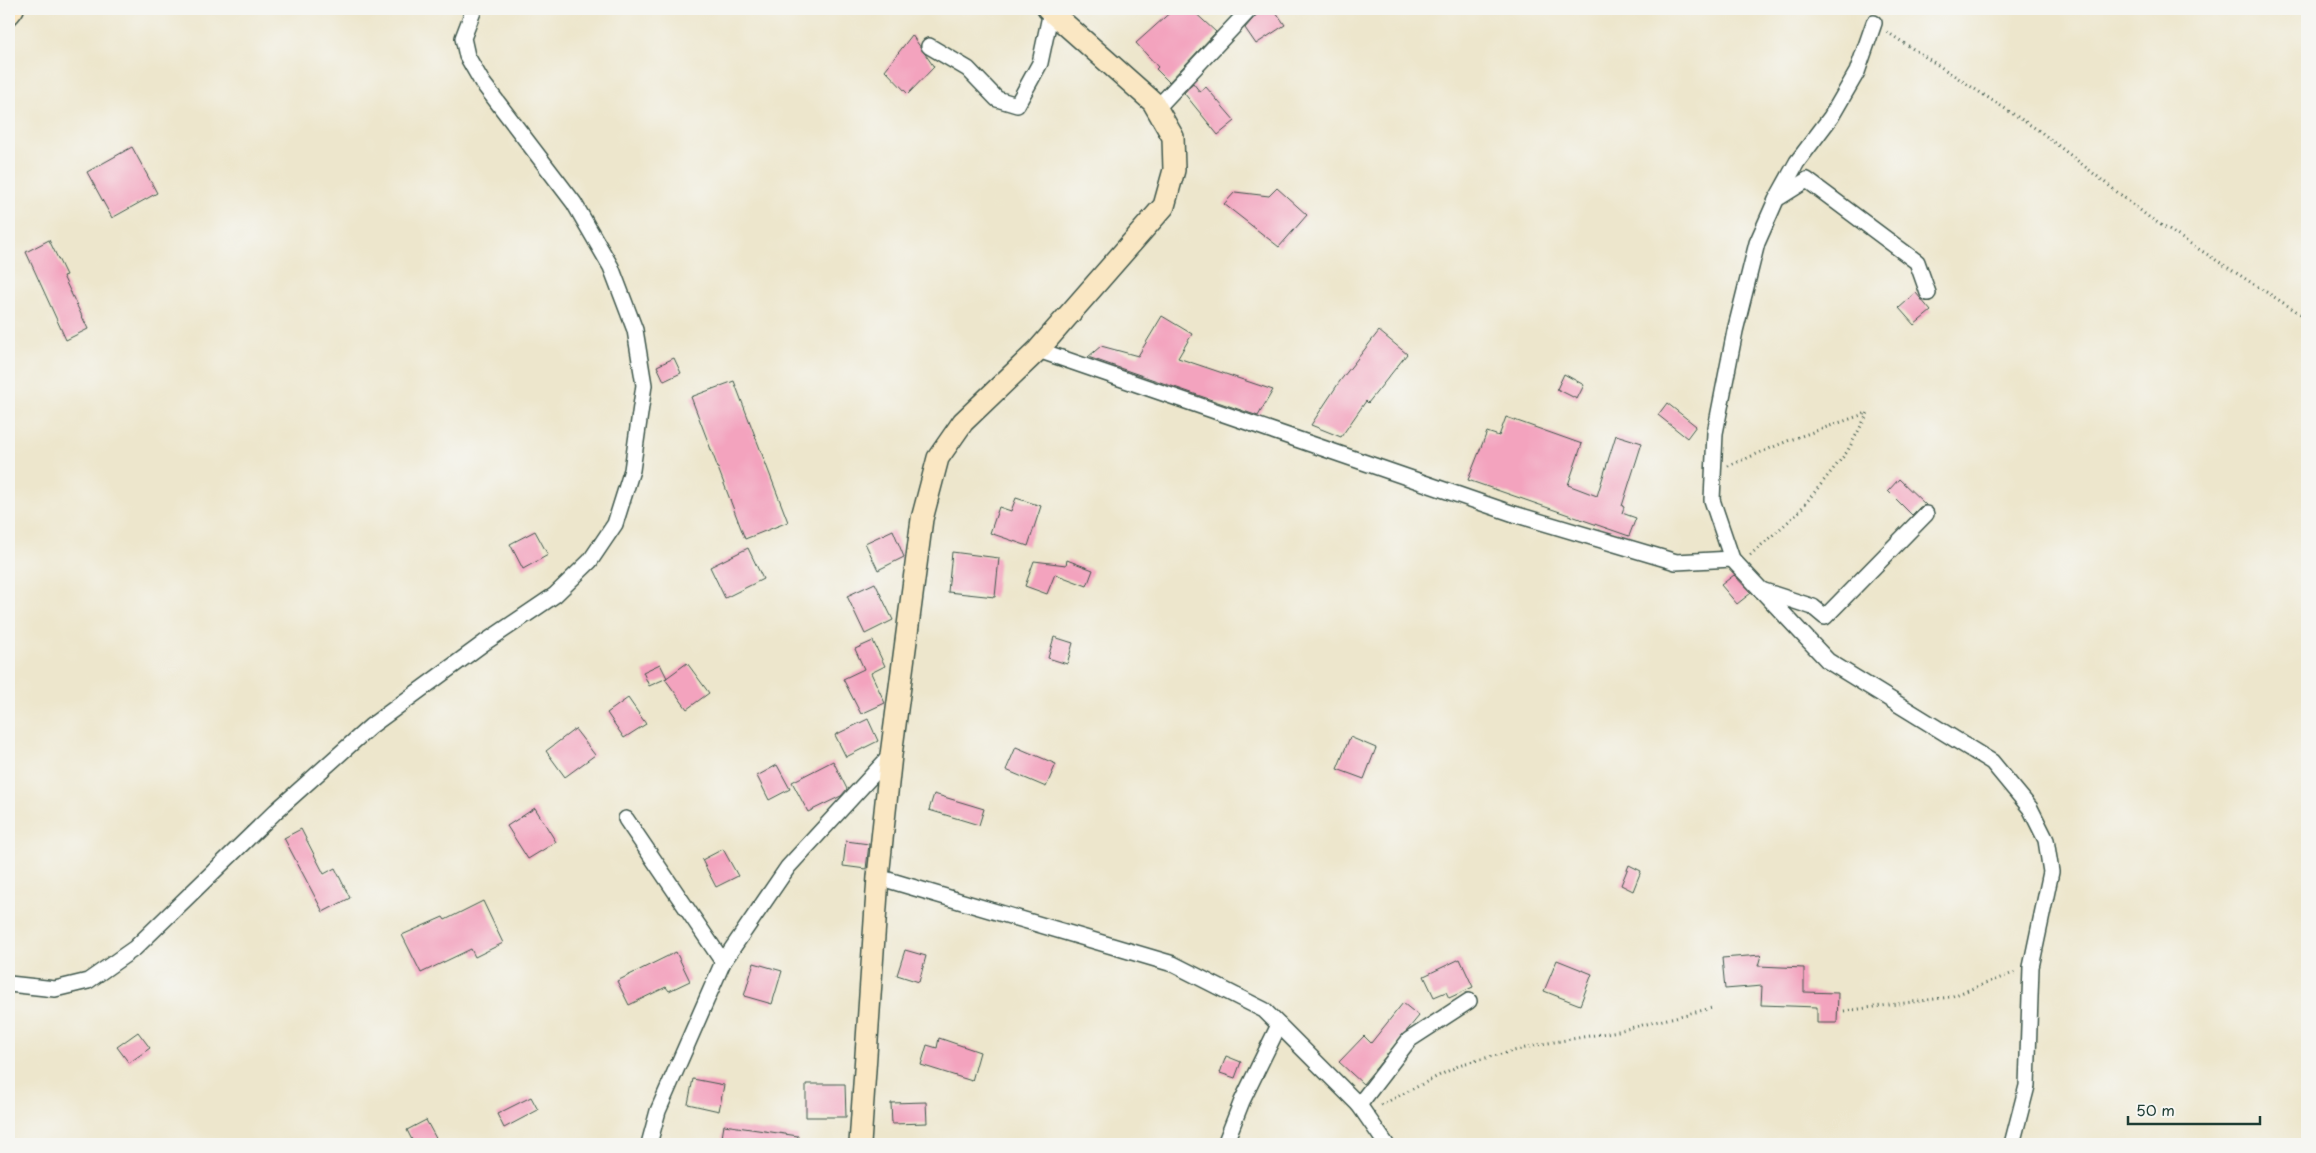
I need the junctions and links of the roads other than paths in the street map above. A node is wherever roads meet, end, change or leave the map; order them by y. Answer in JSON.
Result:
{"nodes":[{"id":1,"x":13,"y":9,"type":"edge"},
{"id":2,"x":474,"y":9,"type":"edge"},
{"id":3,"x":1250,"y":9,"type":"edge"},
{"id":4,"x":1050,"y":10,"type":"edge"},
{"id":5,"x":9,"y":14,"type":"edge"},
{"id":6,"x":1874,"y":23,"type":"road end"},
{"id":7,"x":929,"y":46,"type":"dead end"},
{"id":8,"x":1157,"y":108,"type":"junction"},
{"id":9,"x":1776,"y":200,"type":"junction"},
{"id":10,"x":1928,"y":294,"type":"dead end"},
{"id":11,"x":1038,"y":350,"type":"junction"},
{"id":12,"x":1926,"y":514,"type":"dead end"},
{"id":13,"x":1735,"y":562,"type":"junction"},
{"id":14,"x":1760,"y":589,"type":"junction"},
{"id":15,"x":892,"y":754,"type":"junction"},
{"id":16,"x":626,"y":819,"type":"dead end"},
{"id":17,"x":878,"y":877,"type":"junction"},
{"id":18,"x":723,"y":962,"type":"junction"},
{"id":19,"x":9,"y":984,"type":"edge"},
{"id":20,"x":1469,"y":1001,"type":"dead end"},
{"id":21,"x":1279,"y":1025,"type":"junction"},
{"id":22,"x":1362,"y":1110,"type":"junction"},
{"id":23,"x":649,"y":1144,"type":"edge"},
{"id":24,"x":860,"y":1144,"type":"edge"},
{"id":25,"x":1225,"y":1144,"type":"edge"},
{"id":26,"x":1386,"y":1144,"type":"edge"},
{"id":27,"x":2012,"y":1144,"type":"edge"}],
"edges":[{"from":1,"to":5,"type":"street"},
{"from":2,"to":19,"type":"street"},
{"from":3,"to":8,"type":"street"},
{"from":4,"to":7,"type":"street"},
{"from":4,"to":8,"type":"street"},
{"from":6,"to":9,"type":"street"},
{"from":8,"to":11,"type":"street"},
{"from":9,"to":10,"type":"street"},
{"from":9,"to":13,"type":"street"},
{"from":11,"to":13,"type":"street"},
{"from":11,"to":15,"type":"street"},
{"from":12,"to":14,"type":"street"},
{"from":13,"to":14,"type":"street"},
{"from":14,"to":27,"type":"street"},
{"from":15,"to":17,"type":"street"},
{"from":15,"to":18,"type":"street"},
{"from":16,"to":18,"type":"street"},
{"from":17,"to":21,"type":"street"},
{"from":17,"to":24,"type":"street"},
{"from":18,"to":23,"type":"street"},
{"from":20,"to":22,"type":"street"},
{"from":21,"to":22,"type":"street"},
{"from":21,"to":25,"type":"street"},
{"from":22,"to":26,"type":"street"}]}
